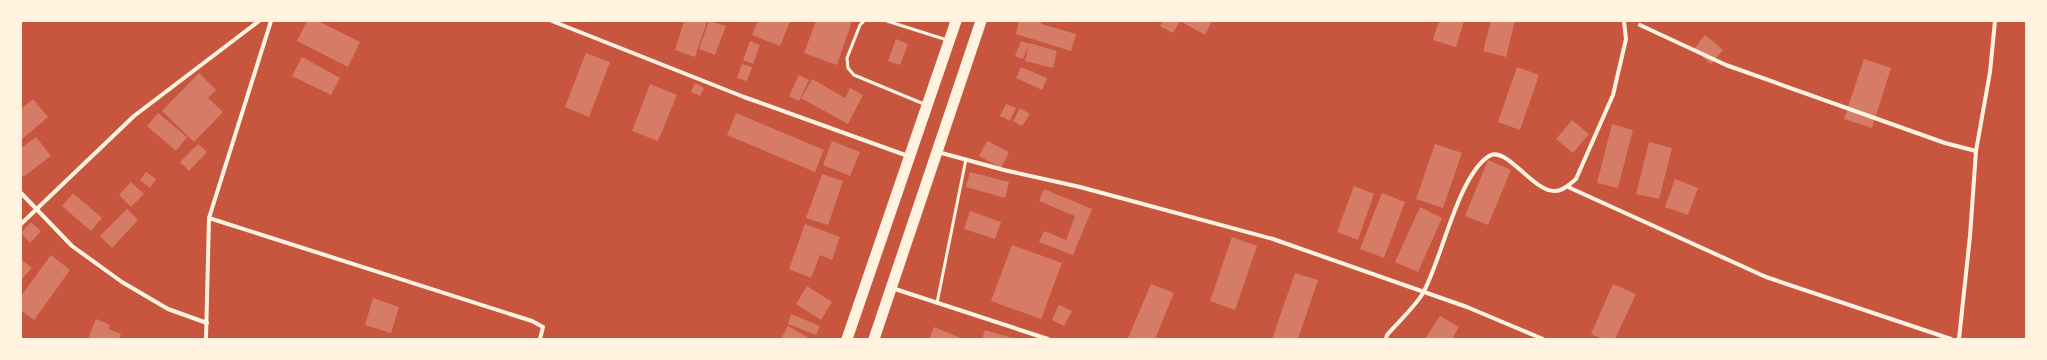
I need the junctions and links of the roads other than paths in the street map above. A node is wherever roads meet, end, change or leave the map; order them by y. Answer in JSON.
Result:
{"nodes":[{"id":1,"x":259,"y":21,"type":"edge"},
{"id":2,"x":271,"y":21,"type":"edge"},
{"id":3,"x":552,"y":21,"type":"edge"},
{"id":4,"x":864,"y":21,"type":"edge"},
{"id":5,"x":887,"y":21,"type":"edge"},
{"id":6,"x":956,"y":21,"type":"edge"},
{"id":7,"x":981,"y":21,"type":"edge"},
{"id":8,"x":1624,"y":21,"type":"edge"},
{"id":9,"x":1995,"y":21,"type":"edge"},
{"id":10,"x":1640,"y":25,"type":"dead end"},
{"id":11,"x":949,"y":41,"type":"junction"},
{"id":12,"x":926,"y":105,"type":"junction"},
{"id":13,"x":937,"y":151,"type":"junction"},
{"id":14,"x":1976,"y":151,"type":"junction"},
{"id":15,"x":908,"y":157,"type":"junction"},
{"id":16,"x":966,"y":159,"type":"junction"},
{"id":17,"x":1568,"y":186,"type":"junction"},
{"id":18,"x":21,"y":192,"type":"edge"},
{"id":19,"x":36,"y":208,"type":"junction"},
{"id":20,"x":209,"y":218,"type":"junction"},
{"id":21,"x":21,"y":224,"type":"edge"},
{"id":22,"x":891,"y":287,"type":"junction"},
{"id":23,"x":1424,"y":292,"type":"junction"},
{"id":24,"x":937,"y":303,"type":"junction"},
{"id":25,"x":206,"y":323,"type":"junction"},
{"id":26,"x":206,"y":339,"type":"edge"},
{"id":27,"x":540,"y":339,"type":"edge"},
{"id":28,"x":847,"y":339,"type":"edge"},
{"id":29,"x":874,"y":339,"type":"edge"},
{"id":30,"x":1048,"y":339,"type":"edge"},
{"id":31,"x":1386,"y":339,"type":"edge"},
{"id":32,"x":1542,"y":339,"type":"edge"},
{"id":33,"x":1951,"y":339,"type":"edge"},
{"id":34,"x":1959,"y":339,"type":"edge"}],
"edges":[{"from":1,"to":19,"type":"street"},
{"from":2,"to":20,"type":"street"},
{"from":3,"to":15,"type":"street"},
{"from":4,"to":12,"type":"lane"},
{"from":5,"to":11,"type":"lane"},
{"from":6,"to":11,"type":"highway"},
{"from":7,"to":13,"type":"highway"},
{"from":8,"to":17,"type":"street"},
{"from":9,"to":14,"type":"street"},
{"from":10,"to":14,"type":"street"},
{"from":11,"to":12,"type":"highway"},
{"from":12,"to":15,"type":"highway"},
{"from":13,"to":16,"type":"street"},
{"from":13,"to":22,"type":"highway"},
{"from":14,"to":34,"type":"street"},
{"from":15,"to":28,"type":"highway"},
{"from":16,"to":23,"type":"street"},
{"from":16,"to":24,"type":"lane"},
{"from":17,"to":23,"type":"street"},
{"from":17,"to":33,"type":"street"},
{"from":18,"to":19,"type":"street"},
{"from":19,"to":21,"type":"street"},
{"from":19,"to":25,"type":"street"},
{"from":20,"to":25,"type":"street"},
{"from":20,"to":27,"type":"street"},
{"from":22,"to":24,"type":"street"},
{"from":22,"to":29,"type":"highway"},
{"from":23,"to":31,"type":"street"},
{"from":23,"to":32,"type":"street"},
{"from":24,"to":30,"type":"street"},
{"from":25,"to":26,"type":"street"}]}
